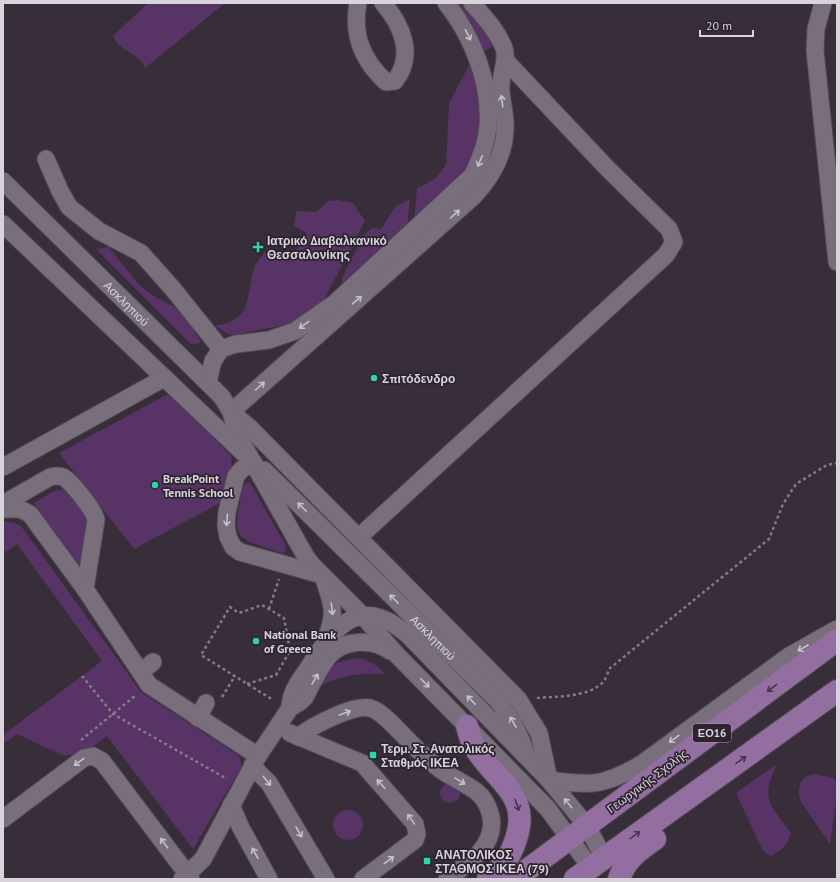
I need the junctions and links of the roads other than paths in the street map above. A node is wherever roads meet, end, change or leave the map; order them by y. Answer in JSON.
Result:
{"nodes":[{"id":1,"x":358,"y":3,"type":"edge"},
{"id":2,"x":383,"y":3,"type":"edge"},
{"id":3,"x":446,"y":3,"type":"edge"},
{"id":4,"x":472,"y":3,"type":"edge"},
{"id":5,"x":822,"y":3,"type":"edge"},
{"id":6,"x":505,"y":60,"type":"junction"},
{"id":7,"x":46,"y":159,"type":"dead end"},
{"id":8,"x":3,"y":181,"type":"edge"},
{"id":9,"x":3,"y":224,"type":"edge"},
{"id":10,"x":837,"y":262,"type":"edge"},
{"id":11,"x":221,"y":349,"type":"junction"},
{"id":12,"x":164,"y":378,"type":"junction"},
{"id":13,"x":208,"y":382,"type":"junction"},
{"id":14,"x":231,"y":412,"type":"junction"},
{"id":15,"x":237,"y":434,"type":"junction"},
{"id":16,"x":254,"y":463,"type":"junction"},
{"id":17,"x":3,"y":468,"type":"edge"},
{"id":18,"x":3,"y":504,"type":"edge"},
{"id":19,"x":3,"y":509,"type":"edge"},
{"id":20,"x":358,"y":536,"type":"junction"},
{"id":21,"x":322,"y":575,"type":"junction"},
{"id":22,"x":85,"y":589,"type":"junction"},
{"id":23,"x":362,"y":615,"type":"junction"},
{"id":24,"x":837,"y":628,"type":"edge"},
{"id":25,"x":837,"y":640,"type":"edge"},
{"id":26,"x":323,"y":643,"type":"junction"},
{"id":27,"x":397,"y":655,"type":"junction"},
{"id":28,"x":837,"y":691,"type":"edge"},
{"id":29,"x":290,"y":708,"type":"junction"},
{"id":30,"x":467,"y":726,"type":"junction"},
{"id":31,"x":277,"y":727,"type":"junction"},
{"id":32,"x":298,"y":737,"type":"junction"},
{"id":33,"x":528,"y":758,"type":"junction"},
{"id":34,"x":255,"y":761,"type":"junction"},
{"id":35,"x":720,"y":775,"type":"junction"},
{"id":36,"x":549,"y":780,"type":"junction"},
{"id":37,"x":231,"y":805,"type":"junction"},
{"id":38,"x":3,"y":819,"type":"edge"},
{"id":39,"x":587,"y":826,"type":"junction"},
{"id":40,"x":584,"y":859,"type":"edge"},
{"id":41,"x":187,"y":878,"type":"edge"},
{"id":42,"x":269,"y":879,"type":"edge"},
{"id":43,"x":326,"y":879,"type":"edge"},
{"id":44,"x":363,"y":879,"type":"edge"},
{"id":45,"x":447,"y":879,"type":"edge"},
{"id":46,"x":488,"y":879,"type":"edge"},
{"id":47,"x":515,"y":879,"type":"edge"},
{"id":48,"x":571,"y":879,"type":"edge"},
{"id":49,"x":619,"y":879,"type":"edge"}],
"edges":[{"from":1,"to":2,"type":"street"},
{"from":3,"to":11,"type":"street","one_way":true},
{"from":4,"to":6,"type":"street"},
{"from":5,"to":10,"type":"street"},
{"from":14,"to":6,"type":"street","one_way":true},
{"from":6,"to":20,"type":"street"},
{"from":7,"to":11,"type":"street"},
{"from":8,"to":13,"type":"street","name":"Ασκληπιού"},
{"from":9,"to":12,"type":"street"},
{"from":11,"to":13,"type":"street"},
{"from":12,"to":16,"type":"street"},
{"from":12,"to":17,"type":"street"},
{"from":13,"to":14,"type":"street","name":"Ασκληπιού"},
{"from":14,"to":15,"type":"street","name":"Ασκληπιού"},
{"from":14,"to":20,"type":"street"},
{"from":15,"to":16,"type":"street","name":"Ασκληπιού"},
{"from":33,"to":15,"type":"street","name":"Ασκληπιού","one_way":true},
{"from":16,"to":21,"type":"street","name":"Ασκληπιού"},
{"from":16,"to":21,"type":"street","one_way":true},
{"from":18,"to":22,"type":"street"},
{"from":19,"to":22,"type":"street"},
{"from":20,"to":36,"type":"street"},
{"from":21,"to":23,"type":"street","name":"Ασκληπιού"},
{"from":21,"to":26,"type":"street","one_way":true},
{"from":22,"to":34,"type":"street"},
{"from":23,"to":26,"type":"street"},
{"from":23,"to":27,"type":"street","name":"Ασκληπιού"},
{"from":33,"to":23,"type":"street","one_way":true},
{"from":24,"to":36,"type":"street","one_way":true},
{"from":25,"to":39,"type":"main road","name":"Γεωργικής Σχολής","number":"ΕΟ16","one_way":true},
{"from":26,"to":29,"type":"street"},
{"from":29,"to":27,"type":"street","one_way":true},
{"from":27,"to":30,"type":"street","name":"Ασκληπιού","one_way":true},
{"from":35,"to":28,"type":"main road","name":"Γεωργικής Σχολής","number":"ΕΟ16","one_way":true},
{"from":29,"to":31,"type":"street"},
{"from":30,"to":40,"type":"street","name":"Ασκληπιού"},
{"from":30,"to":46,"type":"main road","one_way":true},
{"from":31,"to":32,"type":"street"},
{"from":31,"to":34,"type":"street"},
{"from":44,"to":32,"type":"street","one_way":true},
{"from":32,"to":45,"type":"street","one_way":true},
{"from":33,"to":36,"type":"street","name":"Ασκληπιού"},
{"from":34,"to":37,"type":"street"},
{"from":34,"to":43,"type":"street","one_way":true},
{"from":40,"to":35,"type":"main road","name":"Γεωργικής Σχολής","number":"ΕΟ16","one_way":true},
{"from":35,"to":49,"type":"main road"},
{"from":39,"to":36,"type":"street","name":"Ασκληπιού","one_way":true},
{"from":37,"to":41,"type":"street"},
{"from":42,"to":37,"type":"street","one_way":true},
{"from":41,"to":38,"type":"street","one_way":true},
{"from":39,"to":40,"type":"main road","name":"Γεωργικής Σχολής","number":"ΕΟ16"},
{"from":39,"to":40,"type":"street","name":"Ασκληπιού"},
{"from":40,"to":47,"type":"main road","name":"Γεωργικής Σχολής","number":"ΕΟ16"},
{"from":40,"to":48,"type":"street"}]}
